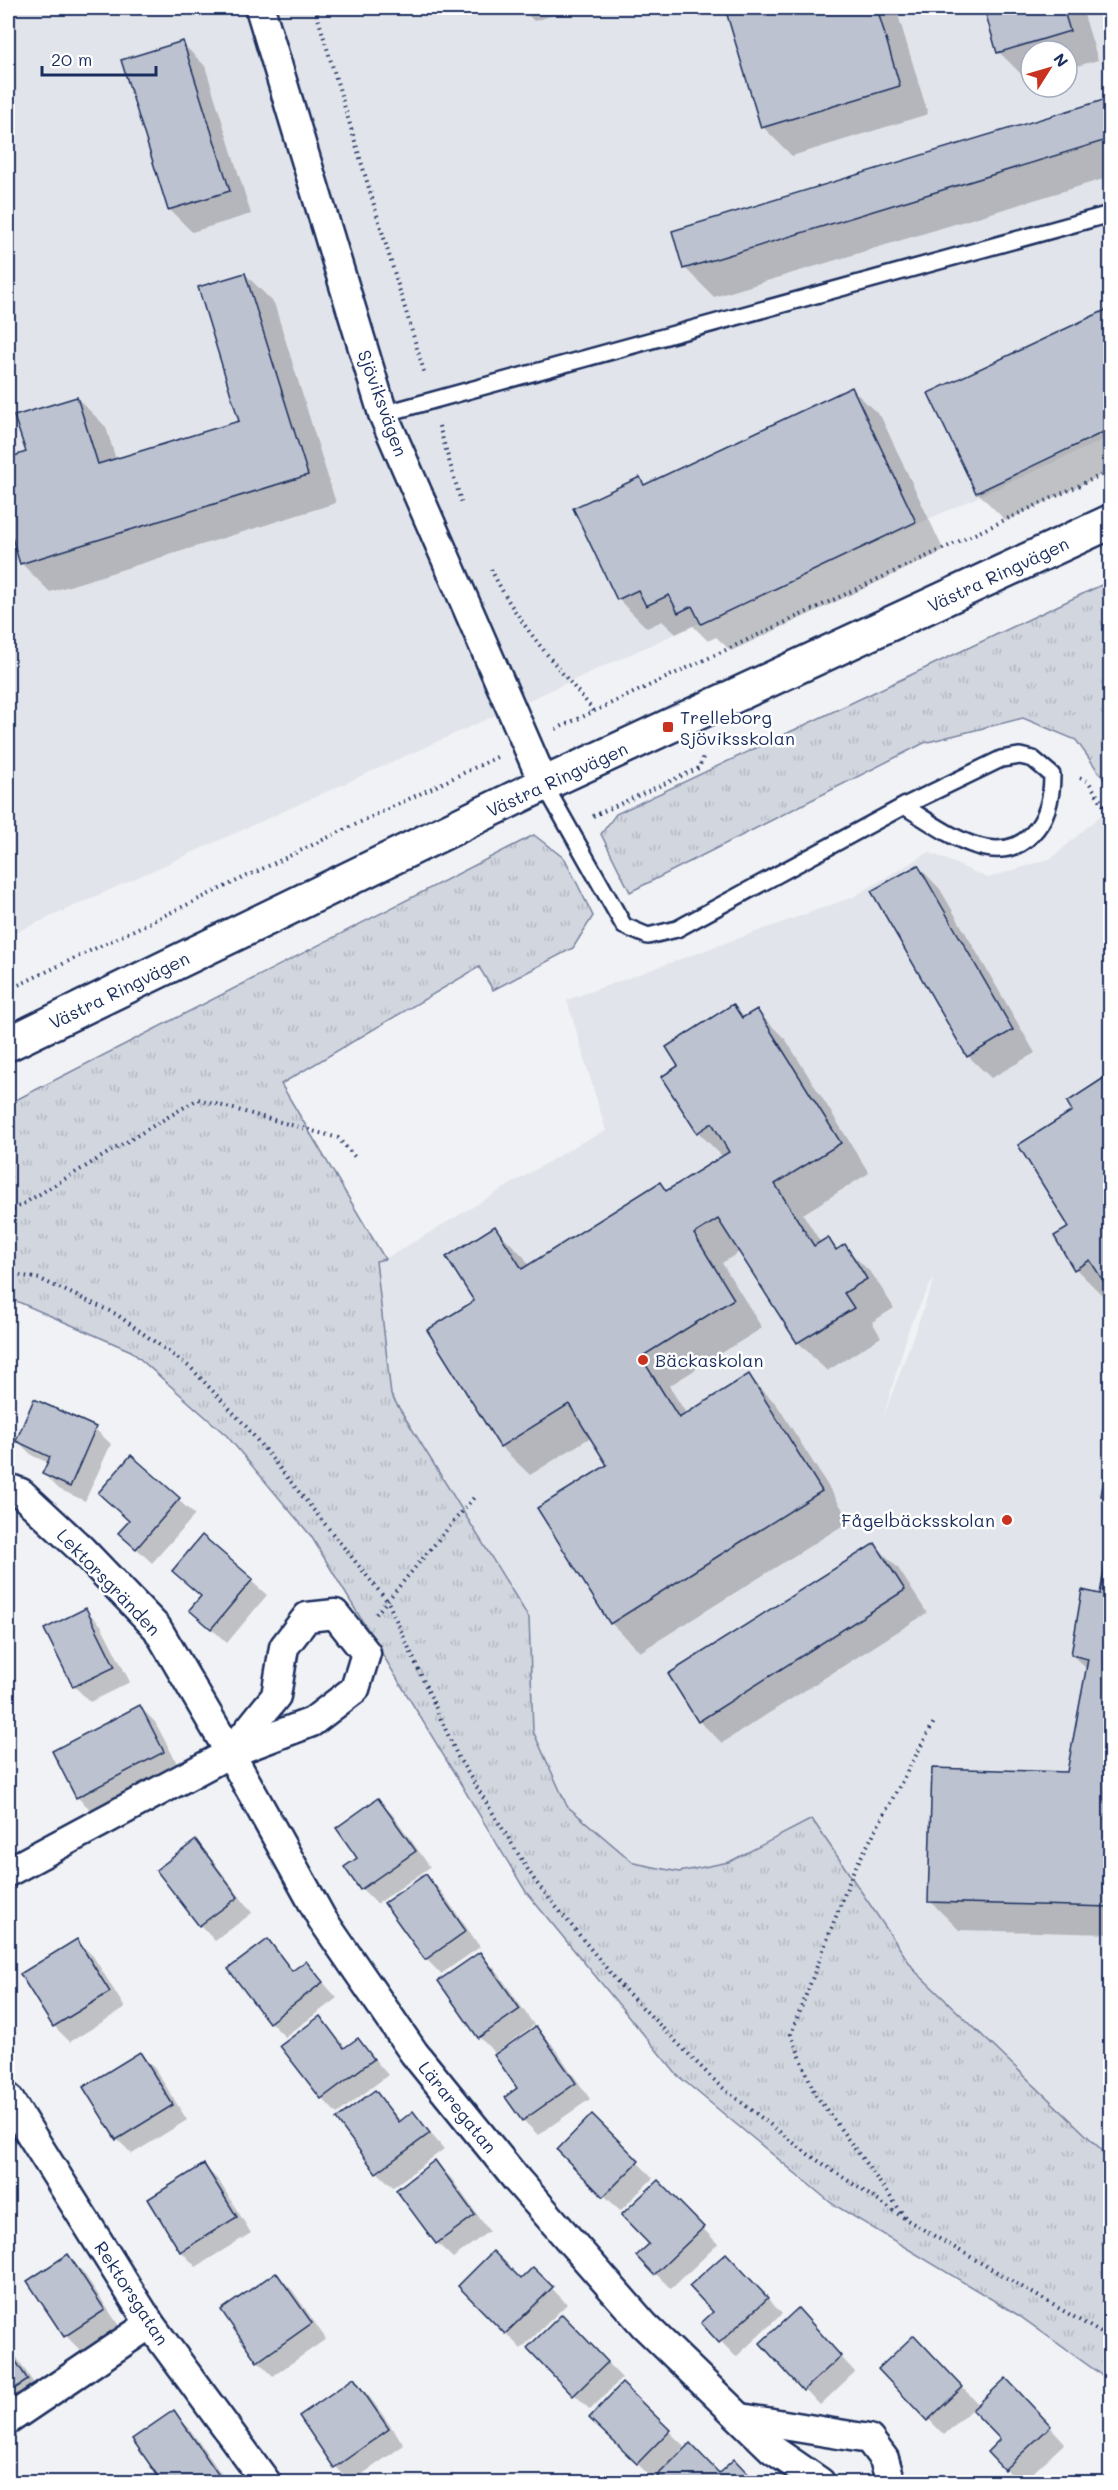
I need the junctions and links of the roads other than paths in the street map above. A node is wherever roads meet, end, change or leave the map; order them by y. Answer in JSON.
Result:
{"nodes":[{"id":1,"x":260,"y":8,"type":"edge"},
{"id":2,"x":1110,"y":214,"type":"edge"},
{"id":3,"x":383,"y":414,"type":"junction"},
{"id":4,"x":1110,"y":522,"type":"edge"},
{"id":5,"x":544,"y":784,"type":"junction"},
{"id":6,"x":904,"y":806,"type":"junction"},
{"id":7,"x":8,"y":1044,"type":"edge"},
{"id":8,"x":8,"y":1488,"type":"edge"},
{"id":9,"x":230,"y":1753,"type":"junction"},
{"id":10,"x":8,"y":1872,"type":"edge"},
{"id":11,"x":8,"y":2098,"type":"edge"},
{"id":12,"x":150,"y":2324,"type":"junction"},
{"id":13,"x":741,"y":2418,"type":"junction"},
{"id":14,"x":8,"y":2420,"type":"edge"},
{"id":15,"x":266,"y":2482,"type":"edge"},
{"id":16,"x":820,"y":2482,"type":"edge"},
{"id":17,"x":886,"y":2482,"type":"edge"}],
"edges":[{"from":1,"to":3,"type":"street","name":"Sjöviksvägen"},
{"from":2,"to":3,"type":"lane"},
{"from":3,"to":5,"type":"street","name":"Sjöviksvägen"},
{"from":4,"to":5,"type":"main road","name":"Västra Ringvägen"},
{"from":5,"to":6,"type":"lane"},
{"from":5,"to":7,"type":"main road","name":"Västra Ringvägen"},
{"from":6,"to":6,"type":"lane"},
{"from":8,"to":9,"type":"street","name":"Lektorsgränden"},
{"from":9,"to":9,"type":"street"},
{"from":9,"to":10,"type":"street"},
{"from":9,"to":13,"type":"street","name":"Läraregatan"},
{"from":11,"to":12,"type":"street","name":"Rektorsgatan"},
{"from":12,"to":14,"type":"street"},
{"from":12,"to":15,"type":"street","name":"Rektorsgatan"},
{"from":13,"to":16,"type":"street","name":"Läraregatan"},
{"from":13,"to":17,"type":"street"}]}
